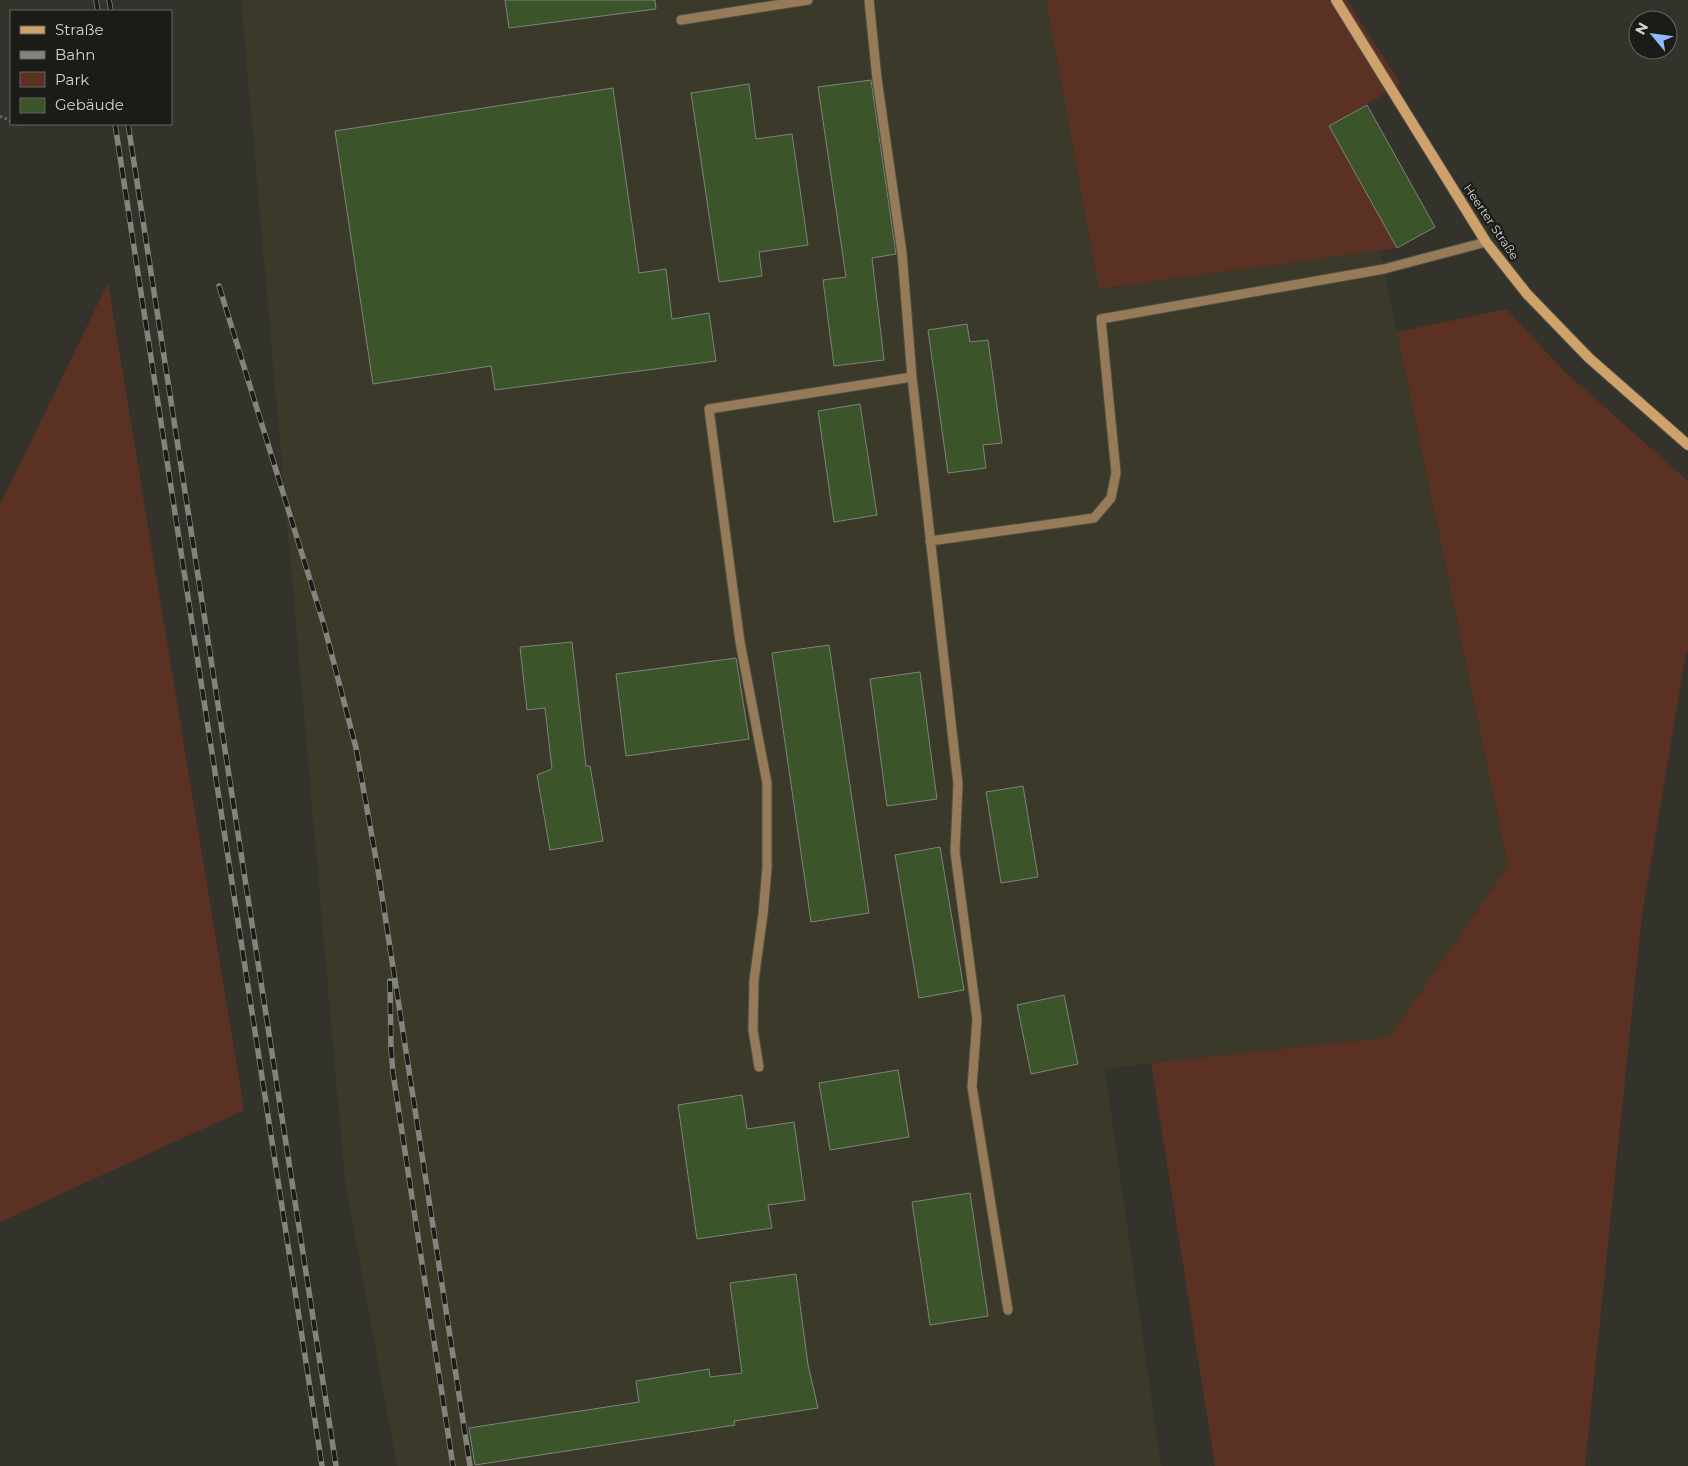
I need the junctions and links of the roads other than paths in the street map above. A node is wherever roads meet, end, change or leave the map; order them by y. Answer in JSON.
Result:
{"nodes":[{"id":1,"x":808,"y":0,"type":"edge"},
{"id":2,"x":869,"y":0,"type":"edge"},
{"id":3,"x":1336,"y":0,"type":"edge"},
{"id":4,"x":681,"y":20,"type":"dead end"},
{"id":5,"x":1486,"y":242,"type":"junction"},
{"id":6,"x":912,"y":376,"type":"junction"},
{"id":7,"x":1688,"y":445,"type":"edge"},
{"id":8,"x":930,"y":541,"type":"junction"},
{"id":9,"x":760,"y":1067,"type":"dead end"},
{"id":10,"x":1008,"y":1310,"type":"dead end"}],
"edges":[{"from":1,"to":4,"type":"lane"},
{"from":2,"to":6,"type":"lane"},
{"from":3,"to":5,"type":"main road","name":"Heerter Straße"},
{"from":5,"to":7,"type":"main road","name":"Heerter Straße"},
{"from":5,"to":8,"type":"lane"},
{"from":6,"to":8,"type":"lane"},
{"from":6,"to":9,"type":"lane"},
{"from":8,"to":10,"type":"lane"}]}
